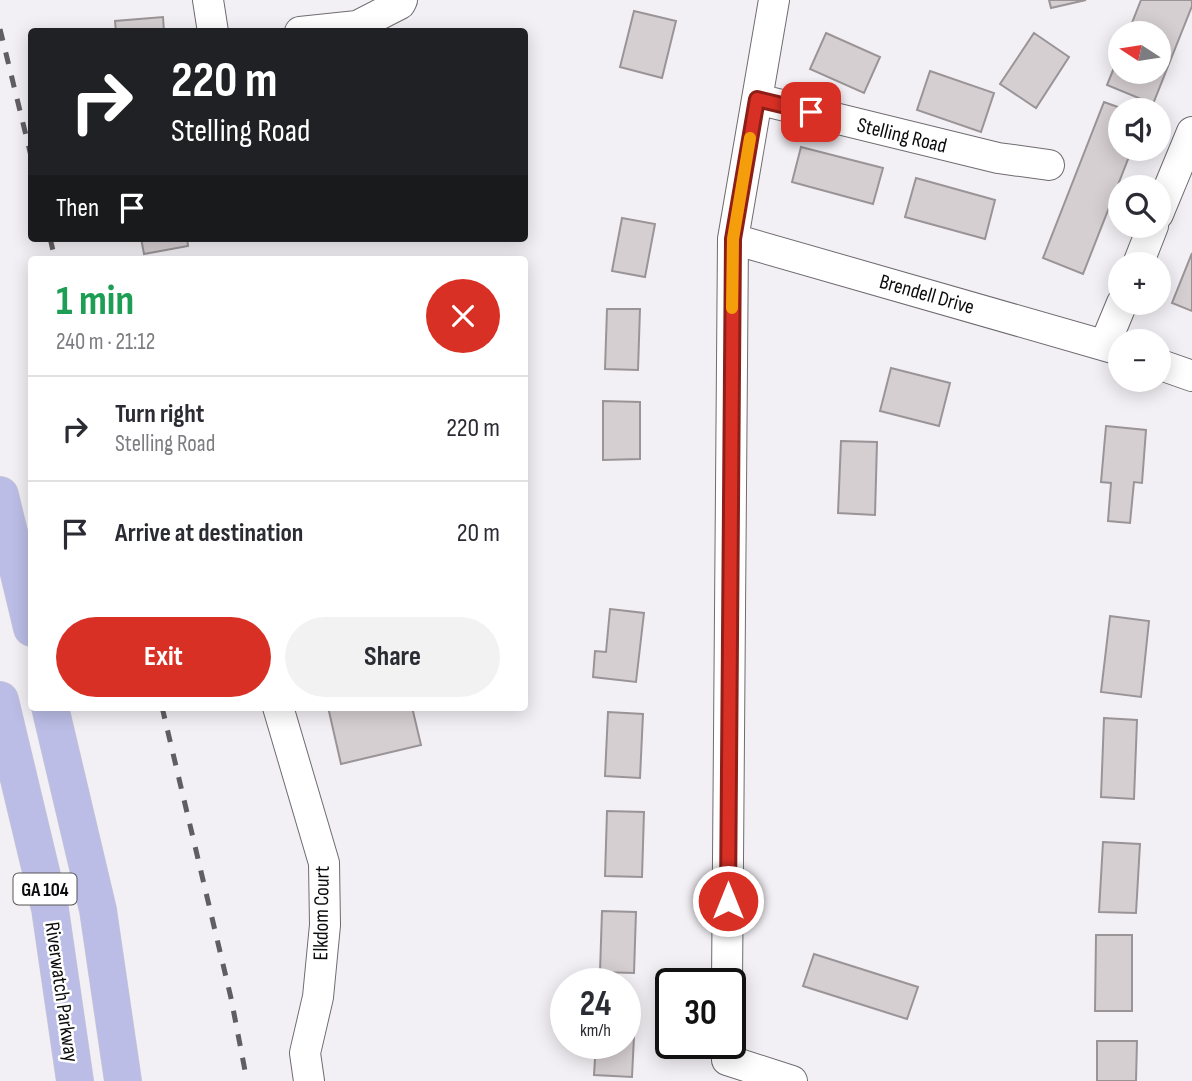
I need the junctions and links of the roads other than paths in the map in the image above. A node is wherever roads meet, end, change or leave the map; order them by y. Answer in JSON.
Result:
{"nodes":[{"id":1,"x":208,"y":0,"type":"edge"},
{"id":2,"x":402,"y":0,"type":"edge"},
{"id":3,"x":774,"y":0,"type":"edge"},
{"id":4,"x":212,"y":28,"type":"edge"},
{"id":5,"x":337,"y":28,"type":"edge"},
{"id":6,"x":757,"y":99,"type":"junction"},
{"id":7,"x":1192,"y":132,"type":"edge"},
{"id":8,"x":1049,"y":165,"type":"dead end"},
{"id":9,"x":1171,"y":183,"type":"edge"},
{"id":10,"x":733,"y":239,"type":"junction"},
{"id":11,"x":1108,"y":346,"type":"edge"},
{"id":12,"x":1171,"y":369,"type":"edge"},
{"id":13,"x":1192,"y":376,"type":"edge"},
{"id":14,"x":0,"y":495,"type":"edge"},
{"id":15,"x":28,"y":611,"type":"edge"},
{"id":16,"x":0,"y":699,"type":"edge"},
{"id":17,"x":51,"y":711,"type":"edge"},
{"id":18,"x":279,"y":711,"type":"edge"},
{"id":19,"x":727,"y":968,"type":"edge"},
{"id":20,"x":726,"y":1061,"type":"edge"},
{"id":21,"x":75,"y":1081,"type":"edge"},
{"id":22,"x":123,"y":1081,"type":"edge"},
{"id":23,"x":309,"y":1081,"type":"edge"},
{"id":24,"x":792,"y":1081,"type":"edge"}],
"edges":[{"from":1,"to":4,"type":"street"},
{"from":2,"to":5,"type":"street"},
{"from":3,"to":6,"type":"street"},
{"from":6,"to":8,"type":"street","name":"Stelling Road"},
{"from":6,"to":10,"type":"street"},
{"from":7,"to":9,"type":"street"},
{"from":10,"to":11,"type":"street","name":"Brendell Drive"},
{"from":10,"to":19,"type":"street"},
{"from":12,"to":13,"type":"street"},
{"from":14,"to":15,"type":"main road"},
{"from":16,"to":21,"type":"main road","name":"Riverwatch Parkway","number":"GA 104"},
{"from":17,"to":22,"type":"main road","number":"GA 104"},
{"from":18,"to":23,"type":"street","name":"Elkdom Court"},
{"from":20,"to":24,"type":"street"}]}
